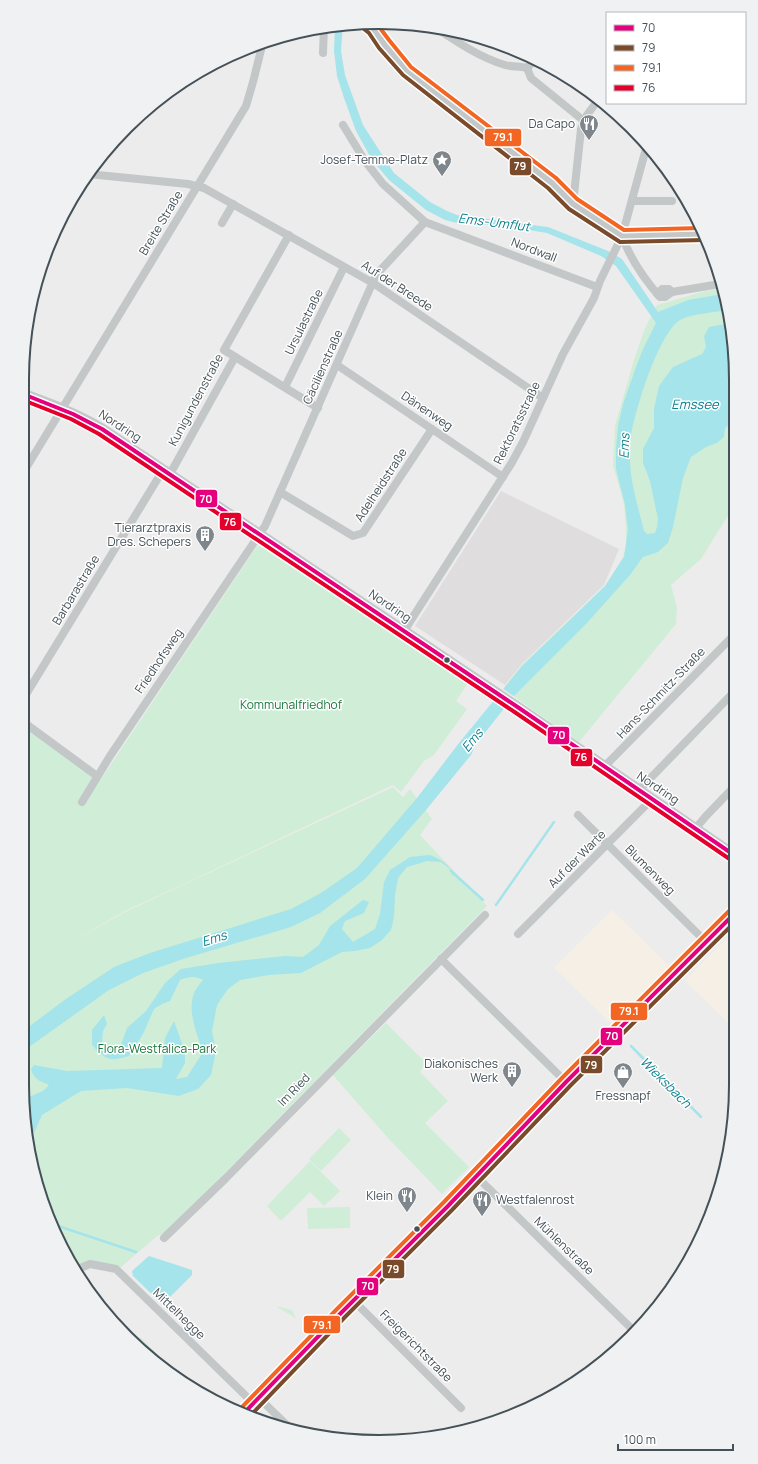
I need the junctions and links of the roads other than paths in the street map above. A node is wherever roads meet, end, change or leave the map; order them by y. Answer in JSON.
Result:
{"nodes":[{"id":1,"x":374,"y":29,"type":"edge"},
{"id":2,"x":324,"y":34,"type":"edge"},
{"id":3,"x":451,"y":37,"type":"edge"},
{"id":4,"x":261,"y":50,"type":"edge"},
{"id":5,"x":323,"y":53,"type":"dead end"},
{"id":6,"x":531,"y":64,"type":"edge"},
{"id":7,"x":527,"y":68,"type":"junction"},
{"id":8,"x":595,"y":104,"type":"edge"},
{"id":9,"x":584,"y":121,"type":"junction"},
{"id":10,"x":343,"y":125,"type":"dead end"},
{"id":11,"x":645,"y":152,"type":"edge"},
{"id":12,"x":95,"y":175,"type":"edge"},
{"id":13,"x":198,"y":186,"type":"junction"},
{"id":14,"x":632,"y":201,"type":"junction"},
{"id":15,"x":672,"y":201,"type":"dead end"},
{"id":16,"x":233,"y":204,"type":"junction"},
{"id":17,"x":573,"y":204,"type":"junction"},
{"id":18,"x":425,"y":222,"type":"junction"},
{"id":19,"x":222,"y":223,"type":"dead end"},
{"id":20,"x":697,"y":234,"type":"edge"},
{"id":21,"x":288,"y":235,"type":"junction"},
{"id":22,"x":622,"y":236,"type":"junction"},
{"id":23,"x":344,"y":267,"type":"junction"},
{"id":24,"x":373,"y":283,"type":"junction"},
{"id":25,"x":716,"y":285,"type":"edge"},
{"id":26,"x":597,"y":287,"type":"junction"},
{"id":27,"x":235,"y":357,"type":"junction"},
{"id":28,"x":337,"y":365,"type":"junction"},
{"id":29,"x":285,"y":387,"type":"junction"},
{"id":30,"x":29,"y":396,"type":"edge"},
{"id":31,"x":543,"y":398,"type":"junction"},
{"id":32,"x":61,"y":408,"type":"junction"},
{"id":33,"x":318,"y":408,"type":"junction"},
{"id":34,"x":432,"y":429,"type":"junction"},
{"id":35,"x":29,"y":463,"type":"edge"},
{"id":36,"x":167,"y":472,"type":"junction"},
{"id":37,"x":503,"y":477,"type":"junction"},
{"id":38,"x":280,"y":492,"type":"junction"},
{"id":39,"x":259,"y":534,"type":"junction"},
{"id":40,"x":404,"y":632,"type":"junction"},
{"id":41,"x":729,"y":640,"type":"edge"},
{"id":42,"x":29,"y":690,"type":"edge"},
{"id":43,"x":729,"y":697,"type":"edge"},
{"id":44,"x":29,"y":728,"type":"edge"},
{"id":45,"x":604,"y":767,"type":"junction"},
{"id":46,"x":97,"y":776,"type":"junction"},
{"id":47,"x":639,"y":790,"type":"junction"},
{"id":48,"x":729,"y":792,"type":"edge"},
{"id":49,"x":652,"y":800,"type":"junction"},
{"id":50,"x":82,"y":802,"type":"dead end"},
{"id":51,"x":578,"y":815,"type":"dead end"},
{"id":52,"x":696,"y":828,"type":"junction"},
{"id":53,"x":608,"y":845,"type":"junction"},
{"id":54,"x":729,"y":851,"type":"edge"},
{"id":55,"x":485,"y":915,"type":"dead end"},
{"id":56,"x":729,"y":919,"type":"edge"},
{"id":57,"x":518,"y":934,"type":"dead end"},
{"id":58,"x":706,"y":942,"type":"junction"},
{"id":59,"x":441,"y":958,"type":"junction"},
{"id":60,"x":566,"y":1082,"type":"junction"},
{"id":61,"x":476,"y":1177,"type":"junction"},
{"id":62,"x":164,"y":1238,"type":"dead end"},
{"id":63,"x":81,"y":1268,"type":"edge"},
{"id":64,"x":353,"y":1300,"type":"junction"},
{"id":65,"x":630,"y":1328,"type":"edge"},
{"id":66,"x":256,"y":1401,"type":"junction"},
{"id":67,"x":461,"y":1408,"type":"dead end"},
{"id":68,"x":248,"y":1409,"type":"edge"},
{"id":69,"x":280,"y":1421,"type":"edge"}],
"edges":[{"from":1,"to":17,"type":"street"},
{"from":2,"to":5,"type":"street"},
{"from":3,"to":7,"type":"street"},
{"from":4,"to":13,"type":"street","name":"Breite Straße"},
{"from":6,"to":7,"type":"street"},
{"from":7,"to":9,"type":"street"},
{"from":8,"to":9,"type":"street"},
{"from":9,"to":17,"type":"street"},
{"from":10,"to":18,"type":"street","name":"Nordwall"},
{"from":11,"to":14,"type":"street","name":"Rektoratsstraße"},
{"from":12,"to":13,"type":"street","name":"Auf der Breede"},
{"from":13,"to":16,"type":"street","name":"Auf der Breede"},
{"from":13,"to":32,"type":"street","name":"Breite Straße"},
{"from":14,"to":15,"type":"street"},
{"from":14,"to":22,"type":"street","name":"Rektoratsstraße"},
{"from":16,"to":19,"type":"street"},
{"from":16,"to":21,"type":"street","name":"Auf der Breede"},
{"from":17,"to":22,"type":"street"},
{"from":18,"to":24,"type":"street","name":"Cäcilienstraße"},
{"from":18,"to":26,"type":"street","name":"Nordwall"},
{"from":20,"to":22,"type":"street"},
{"from":21,"to":23,"type":"street","name":"Auf der Breede"},
{"from":21,"to":27,"type":"street","name":"Kunigundenstraße"},
{"from":22,"to":25,"type":"street"},
{"from":22,"to":26,"type":"street","name":"Rektoratsstraße"},
{"from":23,"to":24,"type":"street","name":"Auf der Breede"},
{"from":23,"to":29,"type":"street","name":"Ursulastraße"},
{"from":24,"to":28,"type":"street","name":"Cäcilienstraße"},
{"from":24,"to":31,"type":"street","name":"Auf der Breede"},
{"from":26,"to":31,"type":"street","name":"Rektoratsstraße"},
{"from":27,"to":29,"type":"street"},
{"from":27,"to":36,"type":"street","name":"Kunigundenstraße"},
{"from":28,"to":33,"type":"street","name":"Cäcilienstraße"},
{"from":28,"to":34,"type":"street","name":"Dänenweg"},
{"from":29,"to":33,"type":"street"},
{"from":30,"to":32,"type":"main road","name":"Nordring"},
{"from":31,"to":37,"type":"street","name":"Rektoratsstraße"},
{"from":32,"to":35,"type":"street","name":"Breite Straße"},
{"from":32,"to":36,"type":"main road","name":"Nordring"},
{"from":33,"to":38,"type":"street","name":"Cäcilienstraße"},
{"from":34,"to":37,"type":"street","name":"Dänenweg"},
{"from":34,"to":38,"type":"street","name":"Adelheidstraße"},
{"from":36,"to":39,"type":"main road","name":"Nordring"},
{"from":36,"to":42,"type":"street","name":"Barbarastraße"},
{"from":37,"to":40,"type":"street","name":"Rektoratsstraße"},
{"from":38,"to":39,"type":"street","name":"Cäcilienstraße"},
{"from":39,"to":40,"type":"main road","name":"Nordring"},
{"from":39,"to":46,"type":"street","name":"Friedhofsweg"},
{"from":40,"to":45,"type":"main road","name":"Nordring"},
{"from":41,"to":45,"type":"street","name":"Hans-Schmitz-Straße"},
{"from":43,"to":47,"type":"street"},
{"from":44,"to":46,"type":"street"},
{"from":45,"to":47,"type":"main road","name":"Nordring"},
{"from":46,"to":50,"type":"street","name":"Friedhofsweg"},
{"from":47,"to":49,"type":"main road","name":"Nordring"},
{"from":48,"to":52,"type":"street"},
{"from":49,"to":52,"type":"main road","name":"Nordring"},
{"from":49,"to":53,"type":"street","name":"Auf der Warte"},
{"from":51,"to":53,"type":"street","name":"Blumenweg"},
{"from":52,"to":54,"type":"main road","name":"Nordring"},
{"from":53,"to":57,"type":"street","name":"Auf der Warte"},
{"from":53,"to":58,"type":"street","name":"Blumenweg"},
{"from":55,"to":59,"type":"street","name":"Im Ried"},
{"from":56,"to":58,"type":"street"},
{"from":58,"to":60,"type":"street"},
{"from":59,"to":60,"type":"street"},
{"from":59,"to":62,"type":"street","name":"Im Ried"},
{"from":60,"to":61,"type":"street"},
{"from":61,"to":64,"type":"street"},
{"from":61,"to":65,"type":"street","name":"Mühlenstraße"},
{"from":63,"to":66,"type":"street","name":"Mittelhegge"},
{"from":64,"to":66,"type":"street"},
{"from":64,"to":67,"type":"street","name":"Freigerichtstraße"},
{"from":66,"to":68,"type":"street"},
{"from":66,"to":69,"type":"street","name":"Mittelhegge"}]}
